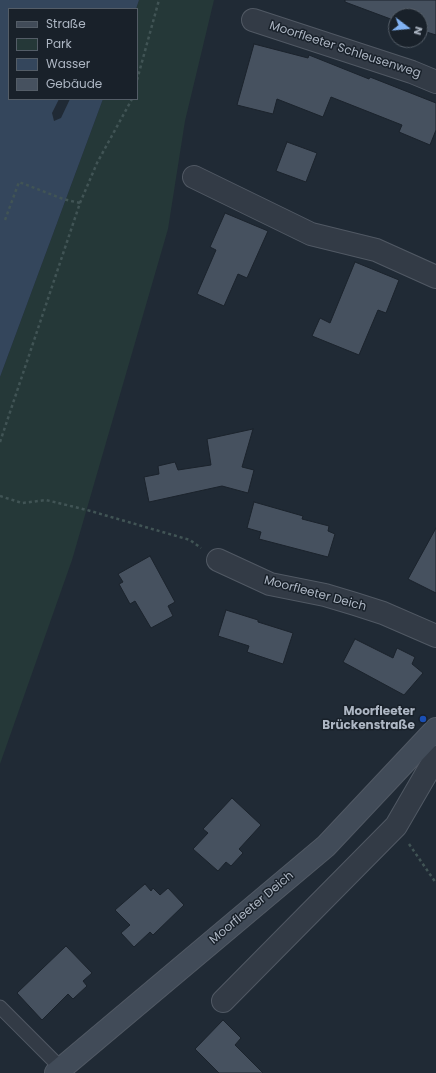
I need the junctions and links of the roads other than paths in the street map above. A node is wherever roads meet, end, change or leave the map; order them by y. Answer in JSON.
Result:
{"nodes":[{"id":1,"x":253,"y":20,"type":"dead end"},
{"id":2,"x":436,"y":82,"type":"edge"},
{"id":3,"x":194,"y":177,"type":"dead end"},
{"id":4,"x":436,"y":277,"type":"edge"},
{"id":5,"x":218,"y":560,"type":"dead end"},
{"id":6,"x":436,"y":636,"type":"edge"},
{"id":7,"x":436,"y":729,"type":"edge"},
{"id":8,"x":436,"y":757,"type":"edge"},
{"id":9,"x":223,"y":1001,"type":"dead end"},
{"id":10,"x":0,"y":1007,"type":"edge"},
{"id":11,"x":59,"y":1071,"type":"edge"}],
"edges":[{"from":1,"to":2,"type":"street","name":"Moorfleeter Schleusenweg"},
{"from":3,"to":4,"type":"street"},
{"from":5,"to":6,"type":"street","name":"Moorfleeter Deich"},
{"from":7,"to":11,"type":"street","name":"Moorfleeter Deich"},
{"from":8,"to":9,"type":"street"},
{"from":10,"to":11,"type":"lane"}]}
